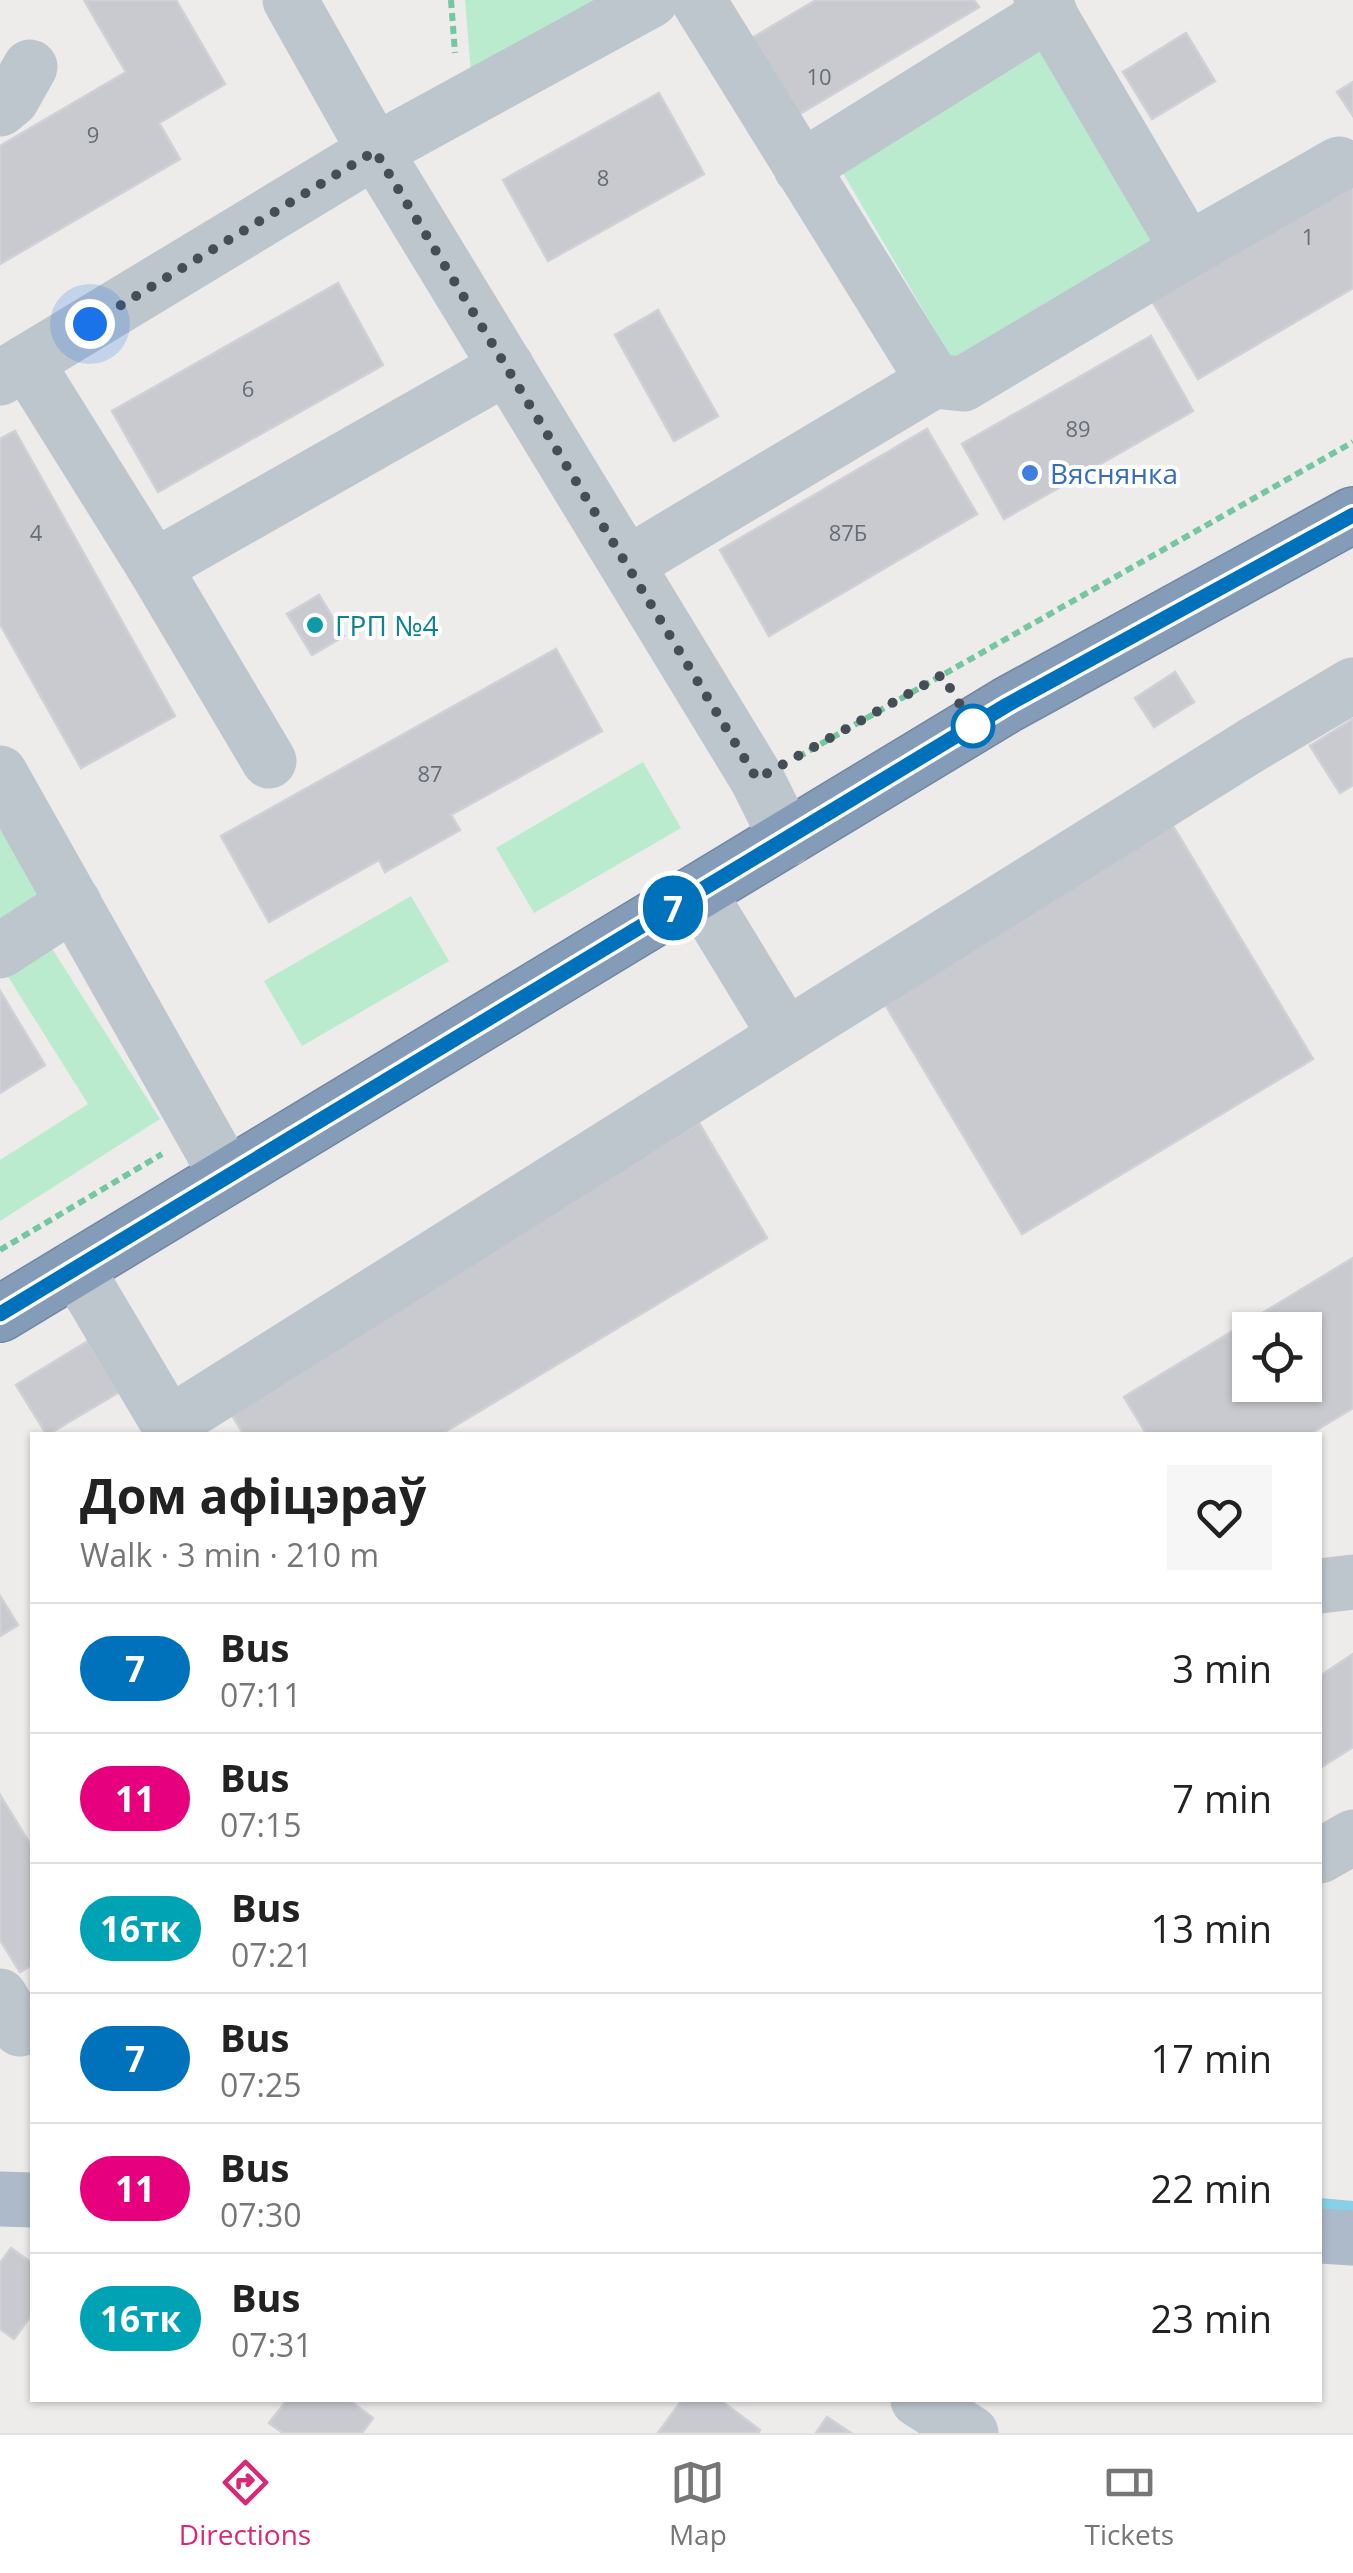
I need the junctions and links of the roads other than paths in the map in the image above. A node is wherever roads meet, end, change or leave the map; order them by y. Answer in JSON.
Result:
{"nodes":[{"id":1,"x":290,"y":0,"type":"edge"},
{"id":2,"x":651,"y":0,"type":"edge"},
{"id":3,"x":698,"y":0,"type":"edge"},
{"id":4,"x":1046,"y":6,"type":"edge"},
{"id":5,"x":375,"y":151,"type":"junction"},
{"id":6,"x":1339,"y":164,"type":"dead end"},
{"id":7,"x":801,"y":168,"type":"junction"},
{"id":8,"x":1188,"y":250,"type":"junction"},
{"id":9,"x":507,"y":367,"type":"junction"},
{"id":10,"x":13,"y":370,"type":"edge"},
{"id":11,"x":934,"y":381,"type":"junction"},
{"id":12,"x":1353,"y":516,"type":"edge"},
{"id":13,"x":627,"y":564,"type":"junction"},
{"id":14,"x":154,"y":567,"type":"junction"},
{"id":15,"x":1353,"y":685,"type":"edge"},
{"id":16,"x":269,"y":761,"type":"dead end"},
{"id":17,"x":0,"y":774,"type":"edge"},
{"id":18,"x":787,"y":839,"type":"junction"},
{"id":19,"x":699,"y":892,"type":"junction"},
{"id":20,"x":74,"y":904,"type":"junction"},
{"id":21,"x":0,"y":951,"type":"edge"},
{"id":22,"x":786,"y":1036,"type":"junction"},
{"id":23,"x":227,"y":1176,"type":"junction"},
{"id":24,"x":76,"y":1268,"type":"junction"},
{"id":25,"x":0,"y":1314,"type":"edge"},
{"id":26,"x":172,"y":1430,"type":"edge"},
{"id":27,"x":1353,"y":1582,"type":"edge"},
{"id":28,"x":1322,"y":1586,"type":"edge"},
{"id":29,"x":1353,"y":1837,"type":"edge"},
{"id":30,"x":1322,"y":1855,"type":"edge"},
{"id":31,"x":0,"y":2200,"type":"edge"},
{"id":32,"x":30,"y":2200,"type":"edge"},
{"id":33,"x":1322,"y":2236,"type":"edge"},
{"id":34,"x":1353,"y":2238,"type":"edge"},
{"id":35,"x":921,"y":2402,"type":"edge"},
{"id":36,"x":971,"y":2433,"type":"edge"}],
"edges":[{"from":1,"to":5,"type":"street"},
{"from":2,"to":5,"type":"street"},
{"from":3,"to":7,"type":"street"},
{"from":4,"to":7,"type":"street"},
{"from":4,"to":8,"type":"street"},
{"from":5,"to":9,"type":"street"},
{"from":5,"to":10,"type":"street"},
{"from":6,"to":8,"type":"street"},
{"from":7,"to":11,"type":"street"},
{"from":8,"to":11,"type":"street"},
{"from":9,"to":13,"type":"street"},
{"from":9,"to":14,"type":"street"},
{"from":10,"to":14,"type":"street"},
{"from":11,"to":13,"type":"street"},
{"from":12,"to":18,"type":"highway"},
{"from":13,"to":18,"type":"street"},
{"from":14,"to":16,"type":"street"},
{"from":15,"to":22,"type":"street"},
{"from":17,"to":20,"type":"street"},
{"from":18,"to":19,"type":"highway"},
{"from":19,"to":22,"type":"street"},
{"from":19,"to":23,"type":"highway"},
{"from":20,"to":21,"type":"street"},
{"from":20,"to":23,"type":"street"},
{"from":22,"to":26,"type":"street"},
{"from":23,"to":24,"type":"highway"},
{"from":24,"to":25,"type":"highway"},
{"from":24,"to":26,"type":"street"},
{"from":27,"to":28,"type":"street"},
{"from":29,"to":30,"type":"street"},
{"from":31,"to":32,"type":"main road"},
{"from":33,"to":34,"type":"main road"},
{"from":35,"to":36,"type":"street"}]}
